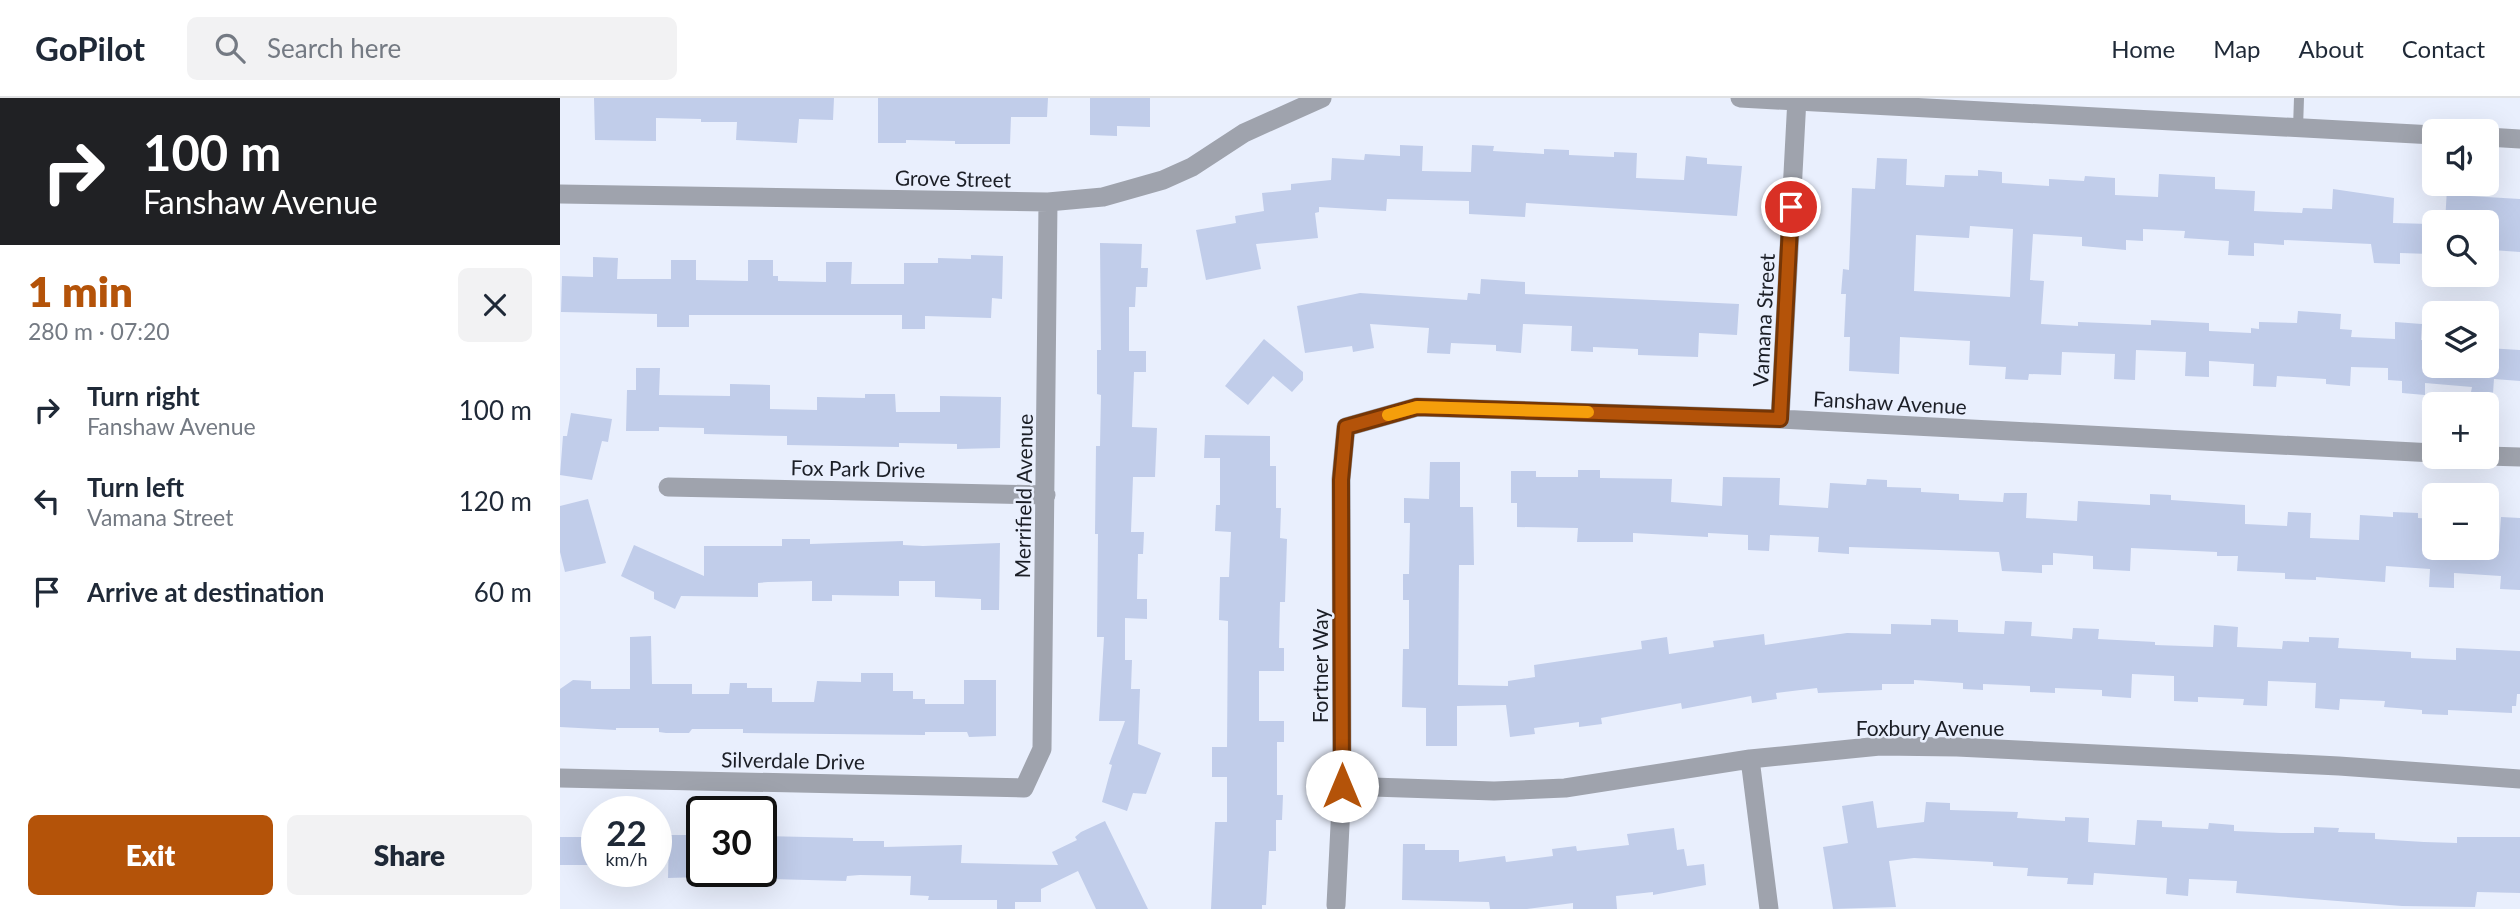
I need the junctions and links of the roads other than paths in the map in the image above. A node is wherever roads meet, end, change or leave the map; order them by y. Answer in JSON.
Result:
{"nodes":[{"id":1,"x":1322,"y":98,"type":"edge"},
{"id":2,"x":1741,"y":98,"type":"edge"},
{"id":3,"x":2299,"y":98,"type":"edge"},
{"id":4,"x":1797,"y":99,"type":"edge"},
{"id":5,"x":2298,"y":128,"type":"junction"},
{"id":6,"x":2422,"y":134,"type":"edge"},
{"id":7,"x":2499,"y":138,"type":"edge"},
{"id":8,"x":2520,"y":139,"type":"edge"},
{"id":9,"x":560,"y":194,"type":"edge"},
{"id":10,"x":1048,"y":202,"type":"junction"},
{"id":11,"x":1780,"y":419,"type":"junction"},
{"id":12,"x":1346,"y":427,"type":"joint"},
{"id":13,"x":2422,"y":452,"type":"edge"},
{"id":14,"x":2499,"y":456,"type":"edge"},
{"id":15,"x":2520,"y":457,"type":"edge"},
{"id":16,"x":668,"y":487,"type":"dead end"},
{"id":17,"x":1046,"y":495,"type":"junction"},
{"id":18,"x":1750,"y":759,"type":"junction"},
{"id":19,"x":560,"y":778,"type":"edge"},
{"id":20,"x":2520,"y":779,"type":"edge"},
{"id":21,"x":1342,"y":786,"type":"junction"},
{"id":22,"x":1024,"y":788,"type":"joint"},
{"id":23,"x":1336,"y":905,"type":"dead end"},
{"id":24,"x":1769,"y":909,"type":"edge"}],
"edges":[{"from":1,"to":10,"type":"street","name":"Grove Street"},
{"from":2,"to":4,"type":"street"},
{"from":3,"to":5,"type":"lane"},
{"from":4,"to":5,"type":"street"},
{"from":4,"to":11,"type":"street","name":"Vamana Street"},
{"from":5,"to":6,"type":"street"},
{"from":7,"to":8,"type":"street"},
{"from":9,"to":10,"type":"street","name":"Grove Street"},
{"from":10,"to":17,"type":"street","name":"Merrifield Avenue"},
{"from":11,"to":12,"type":"street","name":"Fanshaw Avenue"},
{"from":11,"to":13,"type":"street","name":"Fanshaw Avenue"},
{"from":12,"to":21,"type":"street","name":"Fortner Way"},
{"from":14,"to":15,"type":"street"},
{"from":16,"to":17,"type":"street","name":"Fox Park Drive"},
{"from":17,"to":22,"type":"street","name":"Merrifield Avenue"},
{"from":18,"to":20,"type":"street","name":"Foxbury Avenue"},
{"from":18,"to":21,"type":"street","name":"Foxbury Avenue"},
{"from":18,"to":24,"type":"street"},
{"from":19,"to":22,"type":"street","name":"Silverdale Drive"},
{"from":21,"to":23,"type":"street","name":"Fortner Way"}]}
